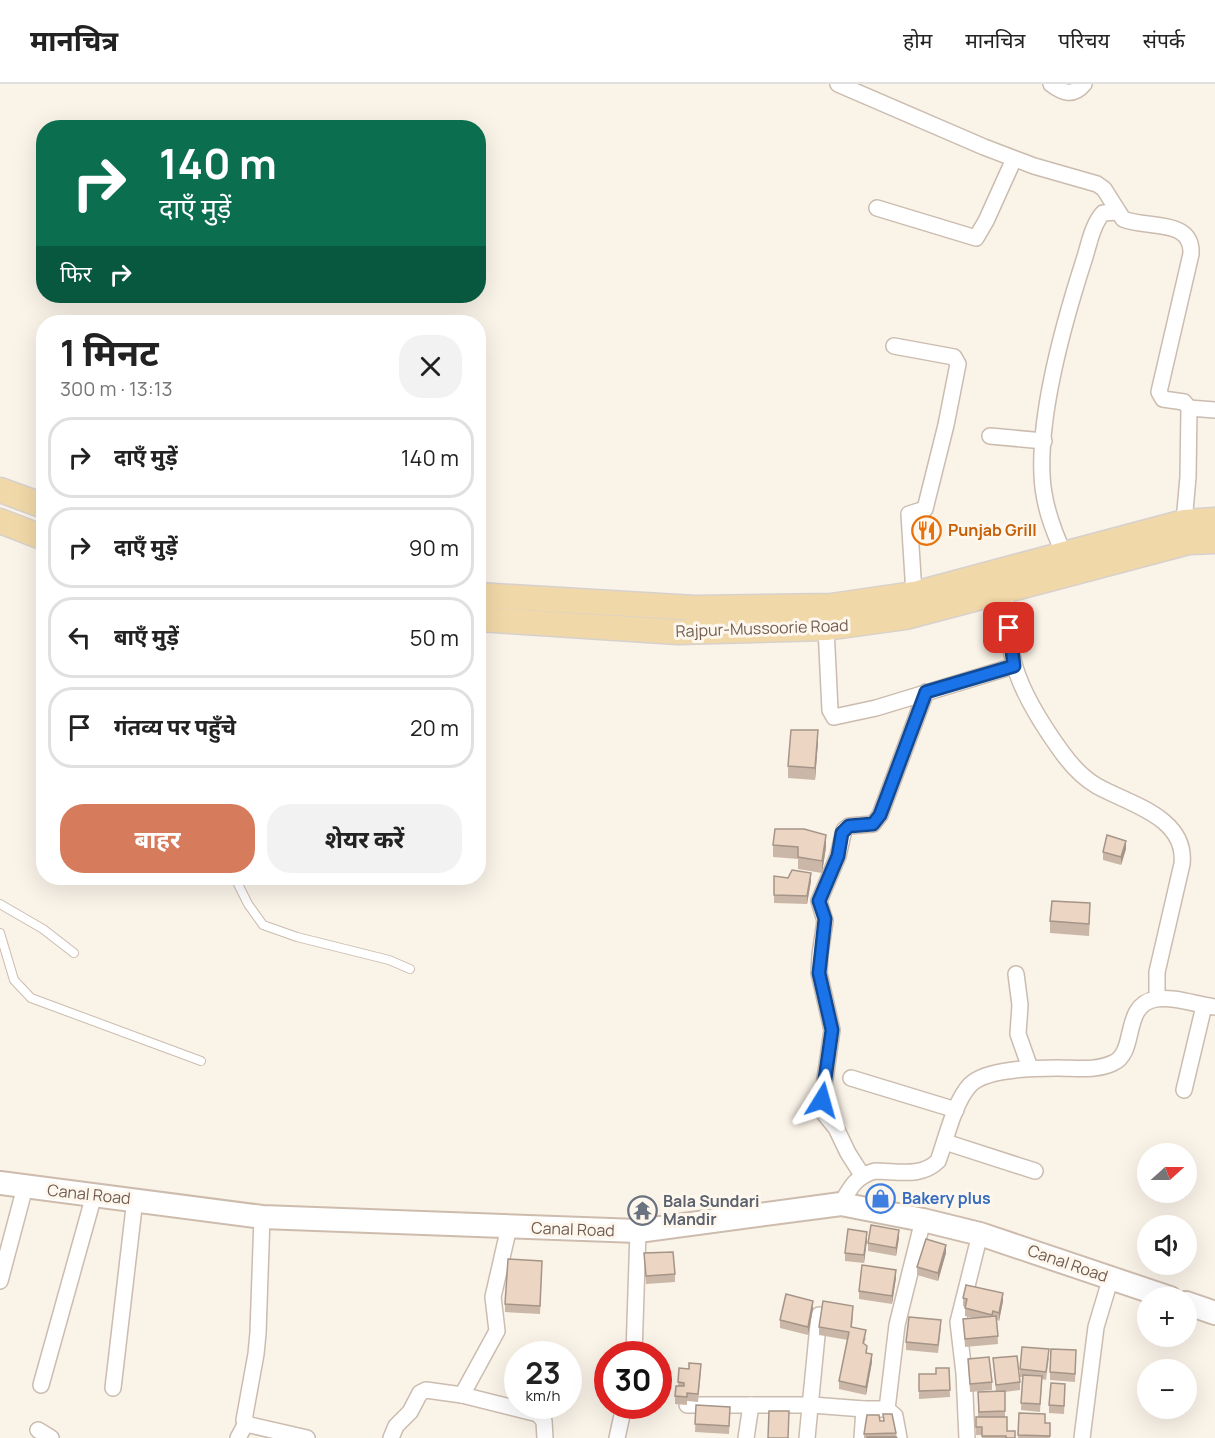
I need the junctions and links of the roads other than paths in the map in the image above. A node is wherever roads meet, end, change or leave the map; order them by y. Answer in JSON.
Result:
{"nodes":[{"id":1,"x":838,"y":84,"type":"edge"},
{"id":2,"x":1051,"y":84,"type":"edge"},
{"id":3,"x":1084,"y":84,"type":"edge"},
{"id":4,"x":1014,"y":159,"type":"junction"},
{"id":5,"x":877,"y":208,"type":"dead end"},
{"id":6,"x":1118,"y":212,"type":"junction"},
{"id":7,"x":894,"y":346,"type":"dead end"},
{"id":8,"x":1189,"y":408,"type":"junction"},
{"id":9,"x":1215,"y":410,"type":"edge"},
{"id":10,"x":990,"y":436,"type":"dead end"},
{"id":11,"x":1044,"y":441,"type":"junction"},
{"id":12,"x":0,"y":490,"type":"edge"},
{"id":13,"x":36,"y":503,"type":"edge"},
{"id":14,"x":1215,"y":520,"type":"edge"},
{"id":15,"x":0,"y":521,"type":"edge"},
{"id":16,"x":1184,"y":522,"type":"junction"},
{"id":17,"x":36,"y":535,"type":"edge"},
{"id":18,"x":1215,"y":541,"type":"edge"},
{"id":19,"x":1064,"y":554,"type":"junction"},
{"id":20,"x":1004,"y":590,"type":"junction"},
{"id":21,"x":486,"y":596,"type":"edge"},
{"id":22,"x":930,"y":597,"type":"junction"},
{"id":23,"x":486,"y":620,"type":"edge"},
{"id":24,"x":826,"y":628,"type":"junction"},
{"id":25,"x":1014,"y":666,"type":"junction"},
{"id":26,"x":926,"y":692,"type":"junction"},
{"id":27,"x":238,"y":885,"type":"edge"},
{"id":28,"x":0,"y":904,"type":"edge"},
{"id":29,"x":0,"y":933,"type":"edge"},
{"id":30,"x":74,"y":953,"type":"dead end"},
{"id":31,"x":410,"y":969,"type":"dead end"},
{"id":32,"x":1016,"y":974,"type":"dead end"},
{"id":33,"x":1157,"y":999,"type":"junction"},
{"id":34,"x":1209,"y":1006,"type":"edge"},
{"id":35,"x":201,"y":1061,"type":"dead end"},
{"id":36,"x":1030,"y":1068,"type":"junction"},
{"id":37,"x":850,"y":1078,"type":"dead end"},
{"id":38,"x":1184,"y":1090,"type":"dead end"},
{"id":39,"x":956,"y":1110,"type":"junction"},
{"id":40,"x":945,"y":1142,"type":"junction"},
{"id":41,"x":1035,"y":1170,"type":"dead end"},
{"id":42,"x":862,"y":1175,"type":"junction"},
{"id":43,"x":0,"y":1183,"type":"edge"},
{"id":44,"x":25,"y":1187,"type":"junction"},
{"id":45,"x":94,"y":1195,"type":"junction"},
{"id":46,"x":135,"y":1199,"type":"junction"},
{"id":47,"x":841,"y":1204,"type":"junction"},
{"id":48,"x":262,"y":1216,"type":"junction"},
{"id":49,"x":924,"y":1220,"type":"junction"},
{"id":50,"x":509,"y":1227,"type":"junction"},
{"id":51,"x":638,"y":1231,"type":"junction"},
{"id":52,"x":980,"y":1234,"type":"junction"},
{"id":53,"x":1111,"y":1278,"type":"junction"},
{"id":54,"x":0,"y":1281,"type":"edge"},
{"id":55,"x":1138,"y":1287,"type":"edge"},
{"id":56,"x":1197,"y":1307,"type":"edge"},
{"id":57,"x":1215,"y":1313,"type":"edge"},
{"id":58,"x":819,"y":1315,"type":"edge"},
{"id":59,"x":634,"y":1341,"type":"edge"},
{"id":60,"x":40,"y":1385,"type":"dead end"},
{"id":61,"x":112,"y":1388,"type":"dead end"},
{"id":62,"x":462,"y":1395,"type":"junction"},
{"id":63,"x":687,"y":1405,"type":"edge"},
{"id":64,"x":751,"y":1405,"type":"junction"},
{"id":65,"x":812,"y":1405,"type":"junction"},
{"id":66,"x":864,"y":1409,"type":"junction"},
{"id":67,"x":887,"y":1409,"type":"junction"},
{"id":68,"x":621,"y":1419,"type":"edge"},
{"id":69,"x":246,"y":1423,"type":"junction"},
{"id":70,"x":238,"y":1438,"type":"edge"},
{"id":71,"x":307,"y":1438,"type":"edge"},
{"id":72,"x":392,"y":1438,"type":"edge"},
{"id":73,"x":545,"y":1438,"type":"edge"},
{"id":74,"x":617,"y":1438,"type":"edge"},
{"id":75,"x":746,"y":1438,"type":"edge"},
{"id":76,"x":807,"y":1438,"type":"edge"},
{"id":77,"x":862,"y":1438,"type":"edge"},
{"id":78,"x":899,"y":1438,"type":"edge"},
{"id":79,"x":967,"y":1438,"type":"edge"},
{"id":80,"x":1082,"y":1438,"type":"edge"}],
"edges":[{"from":1,"to":4,"type":"street"},
{"from":2,"to":3,"type":"street"},
{"from":4,"to":5,"type":"street"},
{"from":4,"to":6,"type":"street"},
{"from":6,"to":8,"type":"street"},
{"from":6,"to":11,"type":"street"},
{"from":7,"to":22,"type":"street"},
{"from":8,"to":9,"type":"street"},
{"from":8,"to":16,"type":"street"},
{"from":10,"to":11,"type":"street"},
{"from":11,"to":19,"type":"street"},
{"from":12,"to":13,"type":"main road"},
{"from":14,"to":16,"type":"main road","name":"Rajpur-Mussoorie Road"},
{"from":15,"to":17,"type":"main road"},
{"from":16,"to":19,"type":"main road","name":"Rajpur-Mussoorie Road"},
{"from":18,"to":20,"type":"main road","name":"Rajpur-Mussoorie Road"},
{"from":19,"to":22,"type":"main road","name":"Rajpur-Mussoorie Road"},
{"from":20,"to":22,"type":"main road","name":"Rajpur-Mussoorie Road"},
{"from":20,"to":25,"type":"street"},
{"from":21,"to":22,"type":"main road","name":"Rajpur-Mussoorie Road"},
{"from":22,"to":24,"type":"main road","name":"Rajpur-Mussoorie Road"},
{"from":23,"to":24,"type":"main road","name":"Rajpur-Mussoorie Road"},
{"from":24,"to":26,"type":"street"},
{"from":25,"to":26,"type":"street"},
{"from":25,"to":33,"type":"street"},
{"from":26,"to":42,"type":"street"},
{"from":27,"to":31,"type":"lane"},
{"from":28,"to":30,"type":"lane"},
{"from":29,"to":35,"type":"lane"},
{"from":32,"to":36,"type":"street"},
{"from":33,"to":34,"type":"street"},
{"from":33,"to":36,"type":"street"},
{"from":34,"to":38,"type":"street"},
{"from":36,"to":39,"type":"street"},
{"from":37,"to":39,"type":"street"},
{"from":39,"to":40,"type":"street"},
{"from":40,"to":41,"type":"street"},
{"from":40,"to":42,"type":"street"},
{"from":42,"to":47,"type":"street"},
{"from":43,"to":44,"type":"street","name":"Canal Road"},
{"from":44,"to":45,"type":"street","name":"Canal Road"},
{"from":44,"to":54,"type":"street"},
{"from":45,"to":46,"type":"street","name":"Canal Road"},
{"from":45,"to":60,"type":"street"},
{"from":46,"to":48,"type":"street","name":"Canal Road"},
{"from":46,"to":61,"type":"street"},
{"from":47,"to":49,"type":"street","name":"Canal Road"},
{"from":47,"to":51,"type":"street","name":"Canal Road"},
{"from":48,"to":50,"type":"street","name":"Canal Road"},
{"from":48,"to":69,"type":"street"},
{"from":49,"to":52,"type":"street","name":"Canal Road"},
{"from":49,"to":67,"type":"street"},
{"from":50,"to":51,"type":"street","name":"Canal Road"},
{"from":50,"to":62,"type":"street"},
{"from":51,"to":59,"type":"street"},
{"from":52,"to":53,"type":"street","name":"Canal Road"},
{"from":52,"to":79,"type":"street"},
{"from":53,"to":55,"type":"street","name":"Canal Road"},
{"from":53,"to":80,"type":"street"},
{"from":56,"to":57,"type":"street"},
{"from":58,"to":65,"type":"street"},
{"from":62,"to":72,"type":"street"},
{"from":62,"to":73,"type":"street"},
{"from":63,"to":64,"type":"street"},
{"from":64,"to":65,"type":"street"},
{"from":64,"to":75,"type":"street"},
{"from":65,"to":66,"type":"street"},
{"from":65,"to":76,"type":"street"},
{"from":66,"to":67,"type":"street"},
{"from":66,"to":77,"type":"street"},
{"from":67,"to":78,"type":"street"},
{"from":68,"to":74,"type":"street"},
{"from":69,"to":70,"type":"street"},
{"from":69,"to":71,"type":"street"}]}
